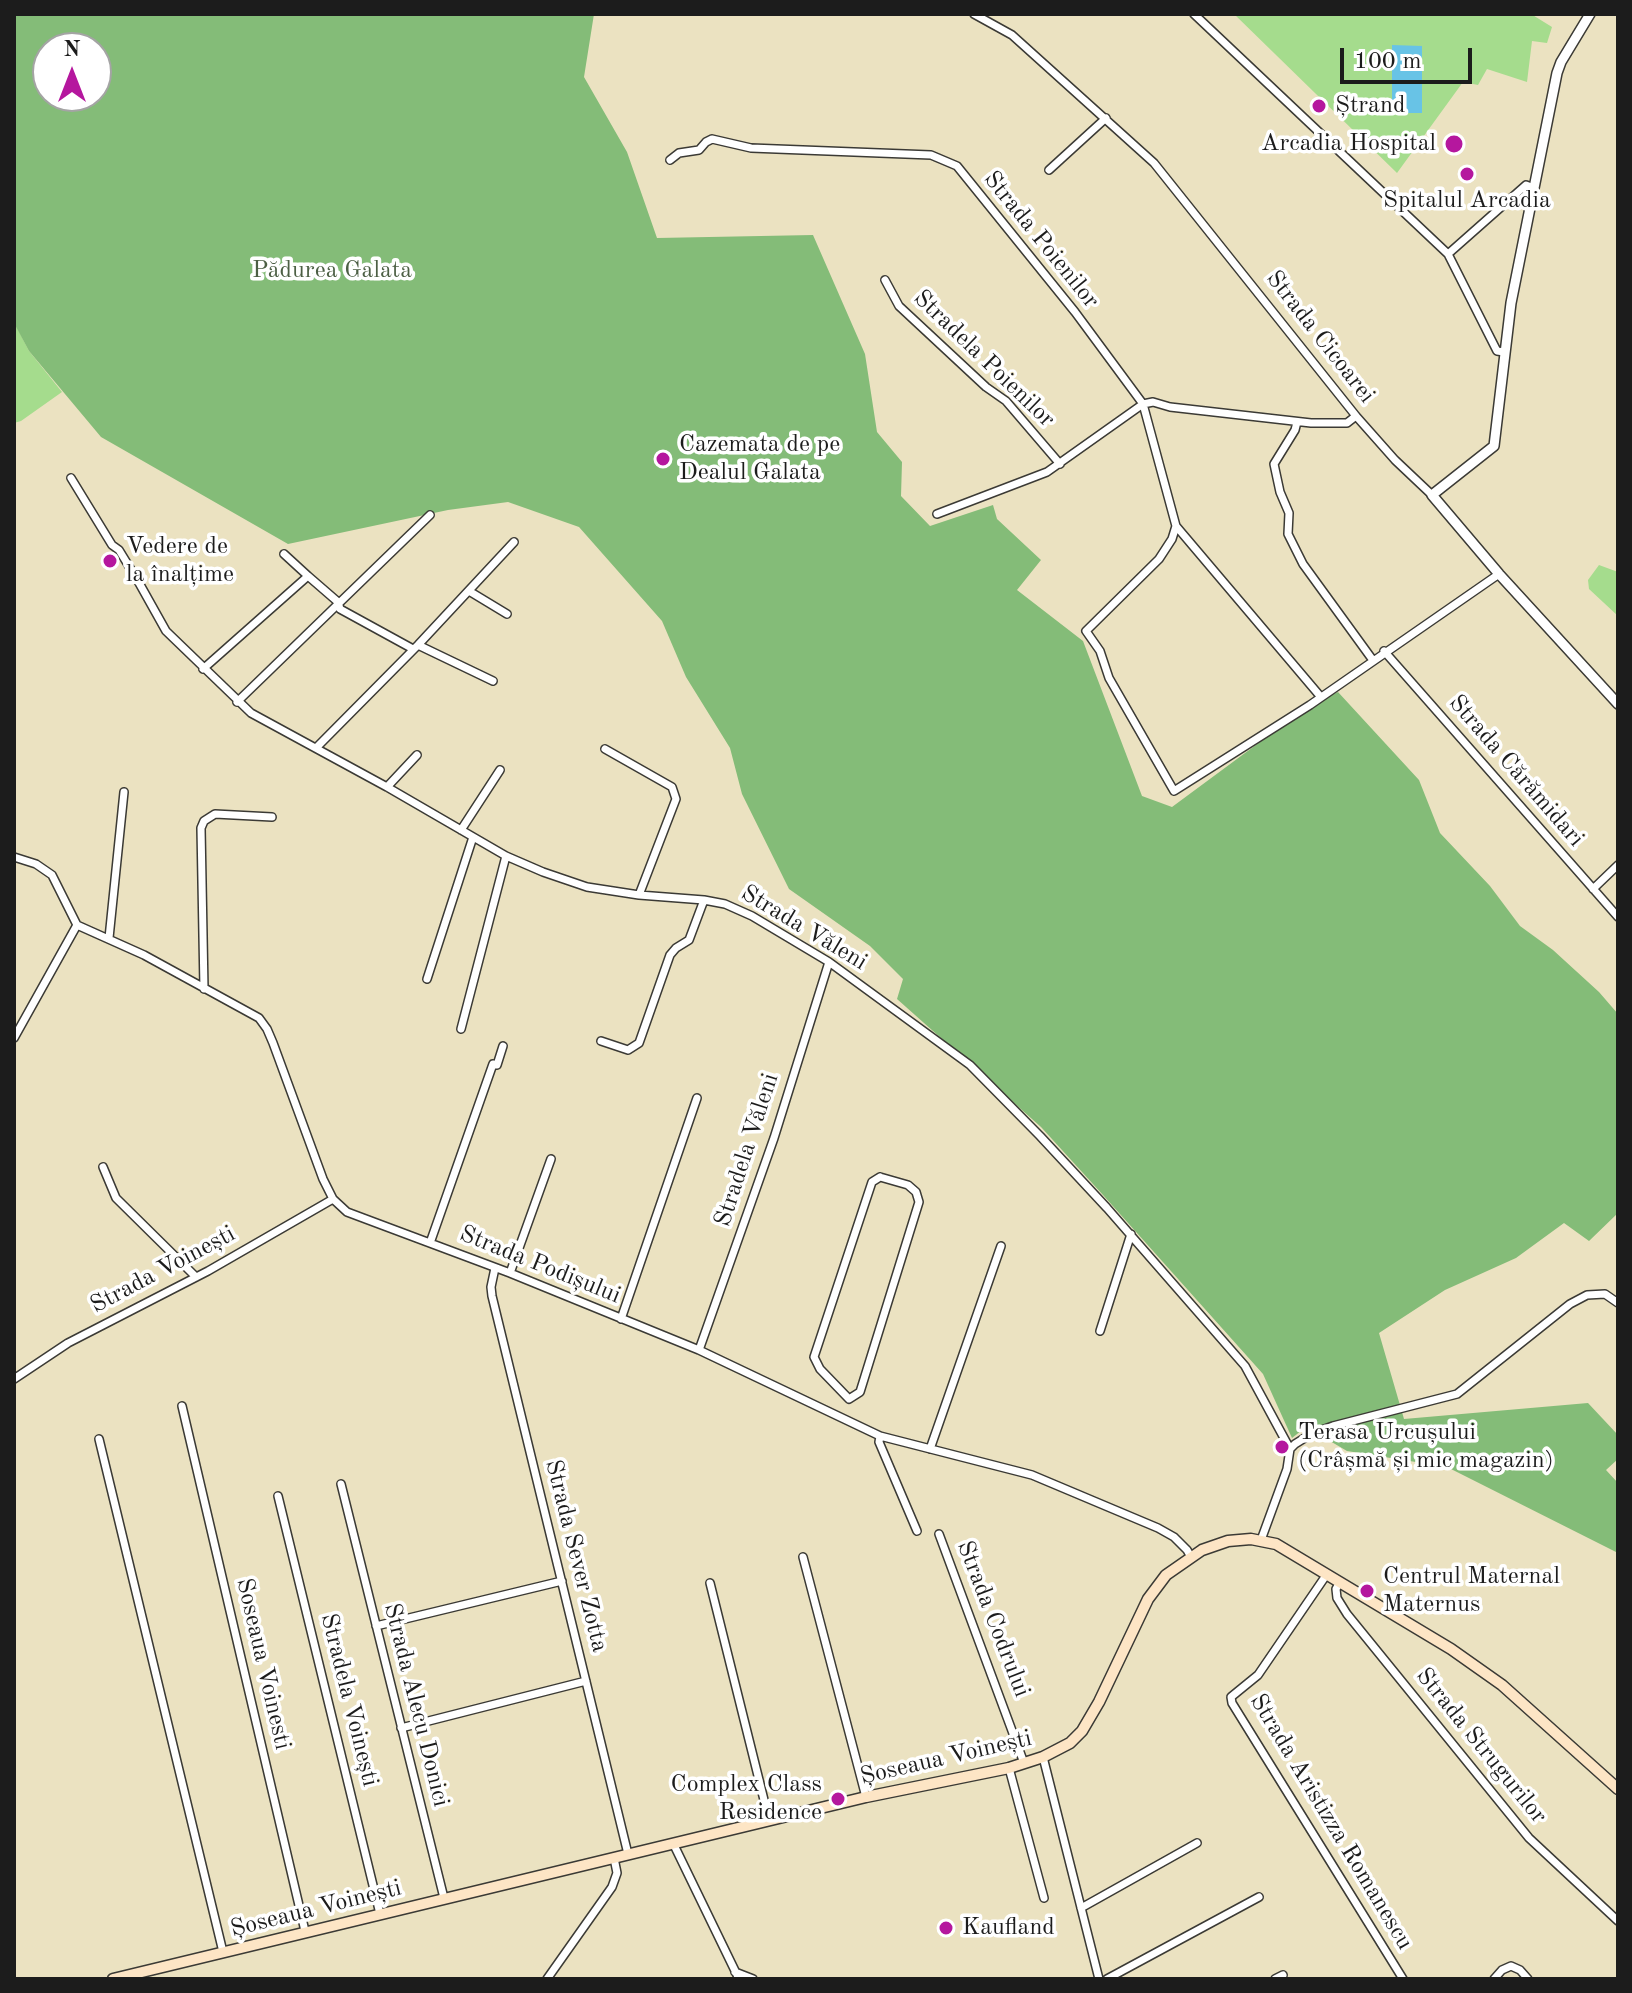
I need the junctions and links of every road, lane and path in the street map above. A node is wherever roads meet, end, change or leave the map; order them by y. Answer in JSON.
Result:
{"nodes":[{"id":1,"x":974,"y":14,"type":"edge"},
{"id":2,"x":1194,"y":14,"type":"edge"},
{"id":3,"x":1590,"y":14,"type":"edge"},
{"id":4,"x":1106,"y":118,"type":"junction"},
{"id":5,"x":670,"y":160,"type":"dead end"},
{"id":6,"x":1049,"y":170,"type":"dead end"},
{"id":7,"x":1534,"y":188,"type":"junction"},
{"id":8,"x":1448,"y":254,"type":"junction"},
{"id":9,"x":885,"y":280,"type":"dead end"},
{"id":10,"x":1504,"y":352,"type":"junction"},
{"id":11,"x":1143,"y":404,"type":"junction"},
{"id":12,"x":1356,"y":416,"type":"junction"},
{"id":13,"x":1297,"y":422,"type":"junction"},
{"id":14,"x":1060,"y":464,"type":"junction"},
{"id":15,"x":71,"y":478,"type":"dead end"},
{"id":16,"x":1432,"y":495,"type":"junction"},
{"id":17,"x":937,"y":514,"type":"dead end"},
{"id":18,"x":430,"y":515,"type":"dead end"},
{"id":19,"x":1176,"y":526,"type":"junction"},
{"id":20,"x":514,"y":542,"type":"dead end"},
{"id":21,"x":284,"y":554,"type":"dead end"},
{"id":22,"x":1499,"y":574,"type":"junction"},
{"id":23,"x":308,"y":576,"type":"junction"},
{"id":24,"x":469,"y":591,"type":"junction"},
{"id":25,"x":338,"y":605,"type":"junction"},
{"id":26,"x":507,"y":614,"type":"dead end"},
{"id":27,"x":415,"y":647,"type":"junction"},
{"id":28,"x":1384,"y":651,"type":"junction"},
{"id":29,"x":1372,"y":659,"type":"junction"},
{"id":30,"x":203,"y":669,"type":"junction"},
{"id":31,"x":493,"y":681,"type":"dead end"},
{"id":32,"x":1320,"y":696,"type":"junction"},
{"id":33,"x":237,"y":702,"type":"junction"},
{"id":34,"x":1618,"y":704,"type":"edge"},
{"id":35,"x":316,"y":748,"type":"junction"},
{"id":36,"x":605,"y":749,"type":"dead end"},
{"id":37,"x":417,"y":755,"type":"dead end"},
{"id":38,"x":500,"y":770,"type":"dead end"},
{"id":39,"x":387,"y":787,"type":"junction"},
{"id":40,"x":124,"y":792,"type":"dead end"},
{"id":41,"x":272,"y":817,"type":"dead end"},
{"id":42,"x":461,"y":830,"type":"junction"},
{"id":43,"x":473,"y":837,"type":"junction"},
{"id":44,"x":506,"y":856,"type":"junction"},
{"id":45,"x":14,"y":857,"type":"edge"},
{"id":46,"x":1618,"y":865,"type":"edge"},
{"id":47,"x":1593,"y":889,"type":"junction"},
{"id":48,"x":639,"y":895,"type":"junction"},
{"id":49,"x":704,"y":900,"type":"junction"},
{"id":50,"x":1618,"y":917,"type":"edge"},
{"id":51,"x":77,"y":925,"type":"junction"},
{"id":52,"x":109,"y":938,"type":"junction"},
{"id":53,"x":829,"y":962,"type":"junction"},
{"id":54,"x":427,"y":979,"type":"dead end"},
{"id":55,"x":204,"y":989,"type":"junction"},
{"id":56,"x":904,"y":1016,"type":"junction"},
{"id":57,"x":898,"y":1023,"type":"dead end"},
{"id":58,"x":461,"y":1029,"type":"dead end"},
{"id":59,"x":14,"y":1038,"type":"edge"},
{"id":60,"x":601,"y":1041,"type":"dead end"},
{"id":61,"x":503,"y":1046,"type":"dead end"},
{"id":62,"x":697,"y":1098,"type":"dead end"},
{"id":63,"x":551,"y":1159,"type":"dead end"},
{"id":64,"x":103,"y":1167,"type":"dead end"},
{"id":65,"x":333,"y":1199,"type":"junction"},
{"id":66,"x":1131,"y":1234,"type":"junction"},
{"id":67,"x":430,"y":1243,"type":"junction"},
{"id":68,"x":1001,"y":1246,"type":"dead end"},
{"id":69,"x":495,"y":1268,"type":"junction"},
{"id":70,"x":510,"y":1273,"type":"junction"},
{"id":71,"x":196,"y":1277,"type":"junction"},
{"id":72,"x":1618,"y":1303,"type":"edge"},
{"id":73,"x":621,"y":1319,"type":"junction"},
{"id":74,"x":1100,"y":1331,"type":"dead end"},
{"id":75,"x":699,"y":1350,"type":"junction"},
{"id":76,"x":14,"y":1379,"type":"edge"},
{"id":77,"x":849,"y":1399,"type":"junction"},
{"id":78,"x":182,"y":1406,"type":"dead end"},
{"id":79,"x":843,"y":1419,"type":"junction"},
{"id":80,"x":880,"y":1436,"type":"junction"},
{"id":81,"x":99,"y":1439,"type":"dead end"},
{"id":82,"x":930,"y":1449,"type":"junction"},
{"id":83,"x":1290,"y":1449,"type":"junction"},
{"id":84,"x":341,"y":1484,"type":"dead end"},
{"id":85,"x":278,"y":1496,"type":"dead end"},
{"id":86,"x":917,"y":1531,"type":"dead end"},
{"id":87,"x":939,"y":1534,"type":"dead end"},
{"id":88,"x":1261,"y":1540,"type":"junction"},
{"id":89,"x":803,"y":1557,"type":"dead end"},
{"id":90,"x":1191,"y":1557,"type":"junction"},
{"id":91,"x":1327,"y":1574,"type":"junction"},
{"id":92,"x":562,"y":1581,"type":"junction"},
{"id":93,"x":1340,"y":1582,"type":"junction"},
{"id":94,"x":710,"y":1583,"type":"dead end"},
{"id":95,"x":376,"y":1626,"type":"junction"},
{"id":96,"x":586,"y":1681,"type":"junction"},
{"id":97,"x":401,"y":1728,"type":"junction"},
{"id":98,"x":1043,"y":1757,"type":"junction"},
{"id":99,"x":1024,"y":1763,"type":"junction"},
{"id":100,"x":1009,"y":1768,"type":"junction"},
{"id":101,"x":1618,"y":1789,"type":"edge"},
{"id":102,"x":866,"y":1797,"type":"junction"},
{"id":103,"x":769,"y":1820,"type":"junction"},
{"id":104,"x":673,"y":1843,"type":"junction"},
{"id":105,"x":1197,"y":1843,"type":"dead end"},
{"id":106,"x":628,"y":1854,"type":"junction"},
{"id":107,"x":614,"y":1858,"type":"junction"},
{"id":108,"x":1259,"y":1897,"type":"dead end"},
{"id":109,"x":444,"y":1898,"type":"junction"},
{"id":110,"x":1044,"y":1898,"type":"dead end"},
{"id":111,"x":1081,"y":1908,"type":"junction"},
{"id":112,"x":380,"y":1914,"type":"junction"},
{"id":113,"x":1618,"y":1921,"type":"edge"},
{"id":114,"x":305,"y":1931,"type":"junction"},
{"id":115,"x":223,"y":1952,"type":"junction"},
{"id":116,"x":737,"y":1975,"type":"edge"},
{"id":117,"x":113,"y":1979,"type":"edge"},
{"id":118,"x":547,"y":1979,"type":"edge"},
{"id":119,"x":753,"y":1979,"type":"edge"},
{"id":120,"x":1099,"y":1979,"type":"edge"},
{"id":121,"x":1107,"y":1979,"type":"edge"},
{"id":122,"x":1403,"y":1979,"type":"edge"},
{"id":123,"x":1494,"y":1979,"type":"edge"},
{"id":124,"x":1528,"y":1979,"type":"edge"}],
"edges":[{"from":1,"to":4,"type":"street","name":"Strada Cicoarei"},
{"from":2,"to":8,"type":"street"},
{"from":3,"to":7,"type":"street"},
{"from":4,"to":6,"type":"street"},
{"from":4,"to":12,"type":"street","name":"Strada Cicoarei"},
{"from":5,"to":11,"type":"street","name":"Strada Poienilor"},
{"from":7,"to":8,"type":"street"},
{"from":7,"to":10,"type":"street"},
{"from":8,"to":10,"type":"street"},
{"from":9,"to":14,"type":"street","name":"Stradela Poienilor"},
{"from":10,"to":16,"type":"street"},
{"from":11,"to":13,"type":"street"},
{"from":11,"to":14,"type":"street","name":"Stradela Poienilor"},
{"from":11,"to":19,"type":"street"},
{"from":12,"to":13,"type":"street"},
{"from":12,"to":16,"type":"street","name":"Strada Cicoarei"},
{"from":13,"to":29,"type":"street"},
{"from":14,"to":17,"type":"street","name":"Stradela Poienilor"},
{"from":15,"to":30,"type":"street","name":"Strada Văleni"},
{"from":16,"to":22,"type":"street","name":"Strada Cicoarei"},
{"from":18,"to":25,"type":"street"},
{"from":19,"to":32,"type":"street"},
{"from":19,"to":32,"type":"street"},
{"from":20,"to":24,"type":"street"},
{"from":21,"to":23,"type":"street"},
{"from":22,"to":28,"type":"street"},
{"from":22,"to":34,"type":"street","name":"Strada Cicoarei"},
{"from":23,"to":25,"type":"street"},
{"from":23,"to":30,"type":"street"},
{"from":24,"to":26,"type":"street"},
{"from":24,"to":27,"type":"street"},
{"from":25,"to":27,"type":"street"},
{"from":25,"to":33,"type":"street"},
{"from":27,"to":31,"type":"street"},
{"from":27,"to":35,"type":"street"},
{"from":28,"to":29,"type":"street"},
{"from":28,"to":47,"type":"street","name":"Strada Cărămidari"},
{"from":29,"to":32,"type":"street"},
{"from":30,"to":33,"type":"street","name":"Strada Văleni"},
{"from":33,"to":35,"type":"street","name":"Strada Văleni"},
{"from":35,"to":39,"type":"street","name":"Strada Văleni"},
{"from":36,"to":48,"type":"street"},
{"from":37,"to":39,"type":"street"},
{"from":38,"to":42,"type":"street"},
{"from":39,"to":42,"type":"street","name":"Strada Văleni"},
{"from":40,"to":52,"type":"street"},
{"from":41,"to":55,"type":"street"},
{"from":42,"to":43,"type":"street","name":"Strada Văleni"},
{"from":43,"to":44,"type":"street","name":"Strada Văleni"},
{"from":43,"to":54,"type":"street"},
{"from":44,"to":48,"type":"street","name":"Strada Văleni"},
{"from":44,"to":58,"type":"street"},
{"from":45,"to":51,"type":"street"},
{"from":46,"to":47,"type":"street"},
{"from":47,"to":50,"type":"street","name":"Strada Cărămidari"},
{"from":48,"to":49,"type":"street","name":"Strada Văleni"},
{"from":49,"to":53,"type":"street","name":"Strada Văleni"},
{"from":49,"to":60,"type":"street"},
{"from":51,"to":52,"type":"street"},
{"from":51,"to":59,"type":"street"},
{"from":52,"to":55,"type":"street"},
{"from":53,"to":56,"type":"street","name":"Strada Văleni"},
{"from":53,"to":75,"type":"street","name":"Stradela Văleni"},
{"from":55,"to":65,"type":"street"},
{"from":56,"to":57,"type":"street"},
{"from":56,"to":66,"type":"street","name":"Strada Văleni"},
{"from":61,"to":67,"type":"street"},
{"from":62,"to":73,"type":"street"},
{"from":63,"to":70,"type":"street"},
{"from":64,"to":71,"type":"street"},
{"from":65,"to":67,"type":"street","name":"Strada Podișului"},
{"from":65,"to":71,"type":"street","name":"Strada Voinești"},
{"from":66,"to":74,"type":"street"},
{"from":66,"to":83,"type":"street","name":"Strada Văleni"},
{"from":67,"to":69,"type":"street","name":"Strada Podișului"},
{"from":68,"to":82,"type":"street"},
{"from":69,"to":70,"type":"street","name":"Strada Podișului"},
{"from":69,"to":92,"type":"street","name":"Strada Sever Zotta"},
{"from":70,"to":73,"type":"street","name":"Strada Podișului"},
{"from":71,"to":76,"type":"street","name":"Strada Voinești"},
{"from":72,"to":83,"type":"street"},
{"from":73,"to":75,"type":"street","name":"Strada Podișului"},
{"from":75,"to":79,"type":"street","name":"Strada Podișului"},
{"from":77,"to":77,"type":"street"},
{"from":77,"to":79,"type":"street"},
{"from":78,"to":114,"type":"street","name":"Soseaua Voinesti"},
{"from":79,"to":80,"type":"street","name":"Strada Podișului"},
{"from":80,"to":82,"type":"street","name":"Strada Podișului"},
{"from":80,"to":86,"type":"street"},
{"from":81,"to":115,"type":"street"},
{"from":82,"to":90,"type":"street","name":"Strada Podișului"},
{"from":83,"to":88,"type":"street"},
{"from":84,"to":95,"type":"street","name":"Strada Alecu Donici"},
{"from":85,"to":112,"type":"street","name":"Stradela Voinești"},
{"from":87,"to":99,"type":"street","name":"Strada Codrului"},
{"from":88,"to":90,"type":"main road","name":"Șoseaua Voinești"},
{"from":88,"to":91,"type":"main road","name":"Șoseaua Voinești"},
{"from":89,"to":102,"type":"street"},
{"from":90,"to":98,"type":"main road","name":"Șoseaua Voinești"},
{"from":91,"to":93,"type":"main road","name":"Șoseaua Voinești"},
{"from":91,"to":122,"type":"street","name":"Strada Aristizza Romanescu"},
{"from":92,"to":95,"type":"street"},
{"from":92,"to":96,"type":"street","name":"Strada Sever Zotta"},
{"from":93,"to":101,"type":"main road","name":"Șoseaua Voinești"},
{"from":93,"to":113,"type":"street","name":"Strada Strugurilor"},
{"from":94,"to":103,"type":"street"},
{"from":95,"to":97,"type":"street","name":"Strada Alecu Donici"},
{"from":96,"to":97,"type":"street"},
{"from":96,"to":106,"type":"street","name":"Strada Sever Zotta"},
{"from":97,"to":109,"type":"street","name":"Strada Alecu Donici"},
{"from":98,"to":99,"type":"main road","name":"Șoseaua Voinești"},
{"from":98,"to":111,"type":"street"},
{"from":99,"to":100,"type":"main road","name":"Șoseaua Voinești"},
{"from":100,"to":102,"type":"main road","name":"Șoseaua Voinești"},
{"from":100,"to":110,"type":"street"},
{"from":102,"to":103,"type":"main road","name":"Șoseaua Voinești"},
{"from":103,"to":104,"type":"main road","name":"Șoseaua Voinești"},
{"from":104,"to":106,"type":"main road","name":"Șoseaua Voinești"},
{"from":104,"to":116,"type":"street"},
{"from":105,"to":111,"type":"street"},
{"from":106,"to":107,"type":"main road","name":"Șoseaua Voinești"},
{"from":107,"to":109,"type":"main road","name":"Șoseaua Voinești"},
{"from":107,"to":118,"type":"street"},
{"from":108,"to":121,"type":"street"},
{"from":109,"to":112,"type":"main road","name":"Șoseaua Voinești"},
{"from":111,"to":120,"type":"street"},
{"from":112,"to":114,"type":"main road","name":"Șoseaua Voinești"},
{"from":114,"to":115,"type":"main road","name":"Șoseaua Voinești"},
{"from":115,"to":117,"type":"main road","name":"Șoseaua Voinești"},
{"from":116,"to":119,"type":"street"},
{"from":123,"to":124,"type":"street"}]}
